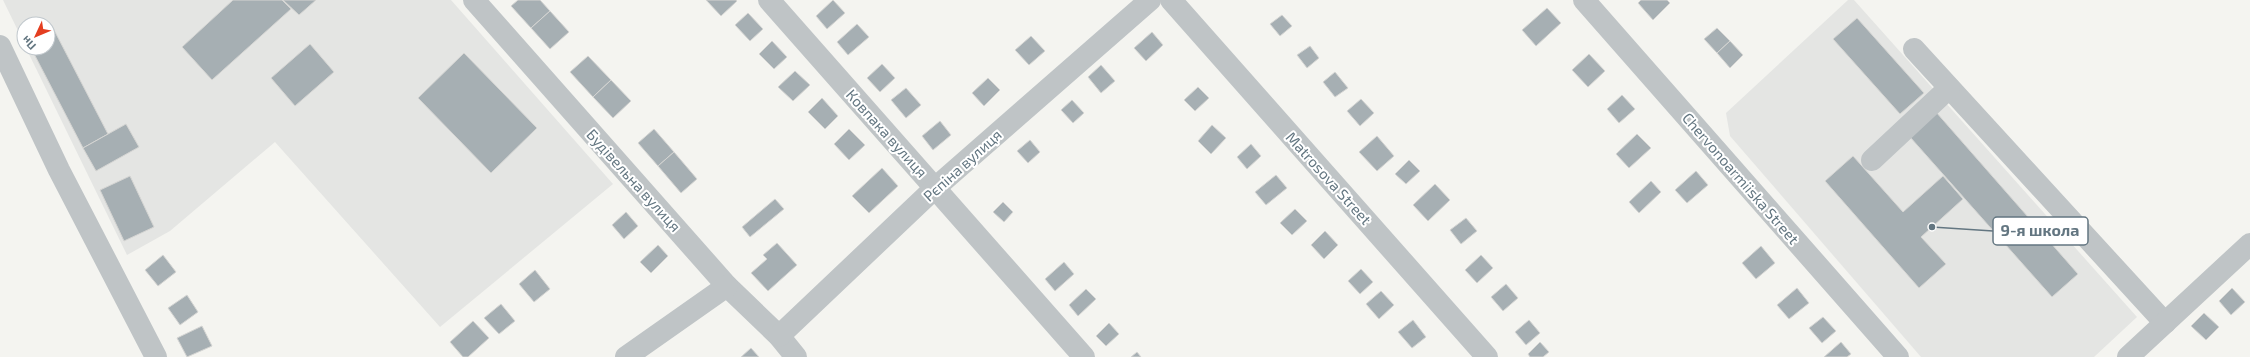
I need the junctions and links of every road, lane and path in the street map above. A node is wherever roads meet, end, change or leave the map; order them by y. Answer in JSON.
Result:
{"nodes":[{"id":1,"x":474,"y":0,"type":"edge"},
{"id":2,"x":769,"y":0,"type":"edge"},
{"id":3,"x":1150,"y":0,"type":"edge"},
{"id":4,"x":1170,"y":0,"type":"edge"},
{"id":5,"x":1584,"y":0,"type":"edge"},
{"id":6,"x":0,"y":46,"type":"edge"},
{"id":7,"x":1914,"y":49,"type":"dead end"},
{"id":8,"x":1949,"y":88,"type":"junction"},
{"id":9,"x":1872,"y":160,"type":"dead end"},
{"id":10,"x":935,"y":188,"type":"junction"},
{"id":11,"x":2250,"y":244,"type":"edge"},
{"id":12,"x":727,"y":286,"type":"junction"},
{"id":13,"x":2165,"y":323,"type":"junction"},
{"id":14,"x":779,"y":336,"type":"junction"},
{"id":15,"x":156,"y":357,"type":"edge"},
{"id":16,"x":626,"y":357,"type":"edge"},
{"id":17,"x":796,"y":357,"type":"edge"},
{"id":18,"x":1084,"y":357,"type":"edge"},
{"id":19,"x":1487,"y":357,"type":"edge"},
{"id":20,"x":1898,"y":357,"type":"edge"},
{"id":21,"x":2128,"y":357,"type":"edge"}],
"edges":[{"from":1,"to":12,"type":"street","name":"Будівельна вулиця"},
{"from":2,"to":10,"type":"street","name":"Ковпака вулиця"},
{"from":3,"to":10,"type":"street","name":"Рєпіна вулиця"},
{"from":4,"to":19,"type":"street","name":"Matrosova Street"},
{"from":5,"to":20,"type":"street","name":"Chervonoarmiiska Street"},
{"from":6,"to":15,"type":"street"},
{"from":7,"to":8,"type":"street"},
{"from":8,"to":9,"type":"street"},
{"from":8,"to":13,"type":"street"},
{"from":10,"to":14,"type":"street","name":"Рєпіна вулиця"},
{"from":10,"to":18,"type":"street","name":"Ковпака вулиця"},
{"from":11,"to":13,"type":"street"},
{"from":12,"to":14,"type":"street","name":"Будівельна вулиця"},
{"from":12,"to":16,"type":"street"},
{"from":13,"to":21,"type":"street"},
{"from":14,"to":17,"type":"street","name":"Будівельна вулиця"}]}
